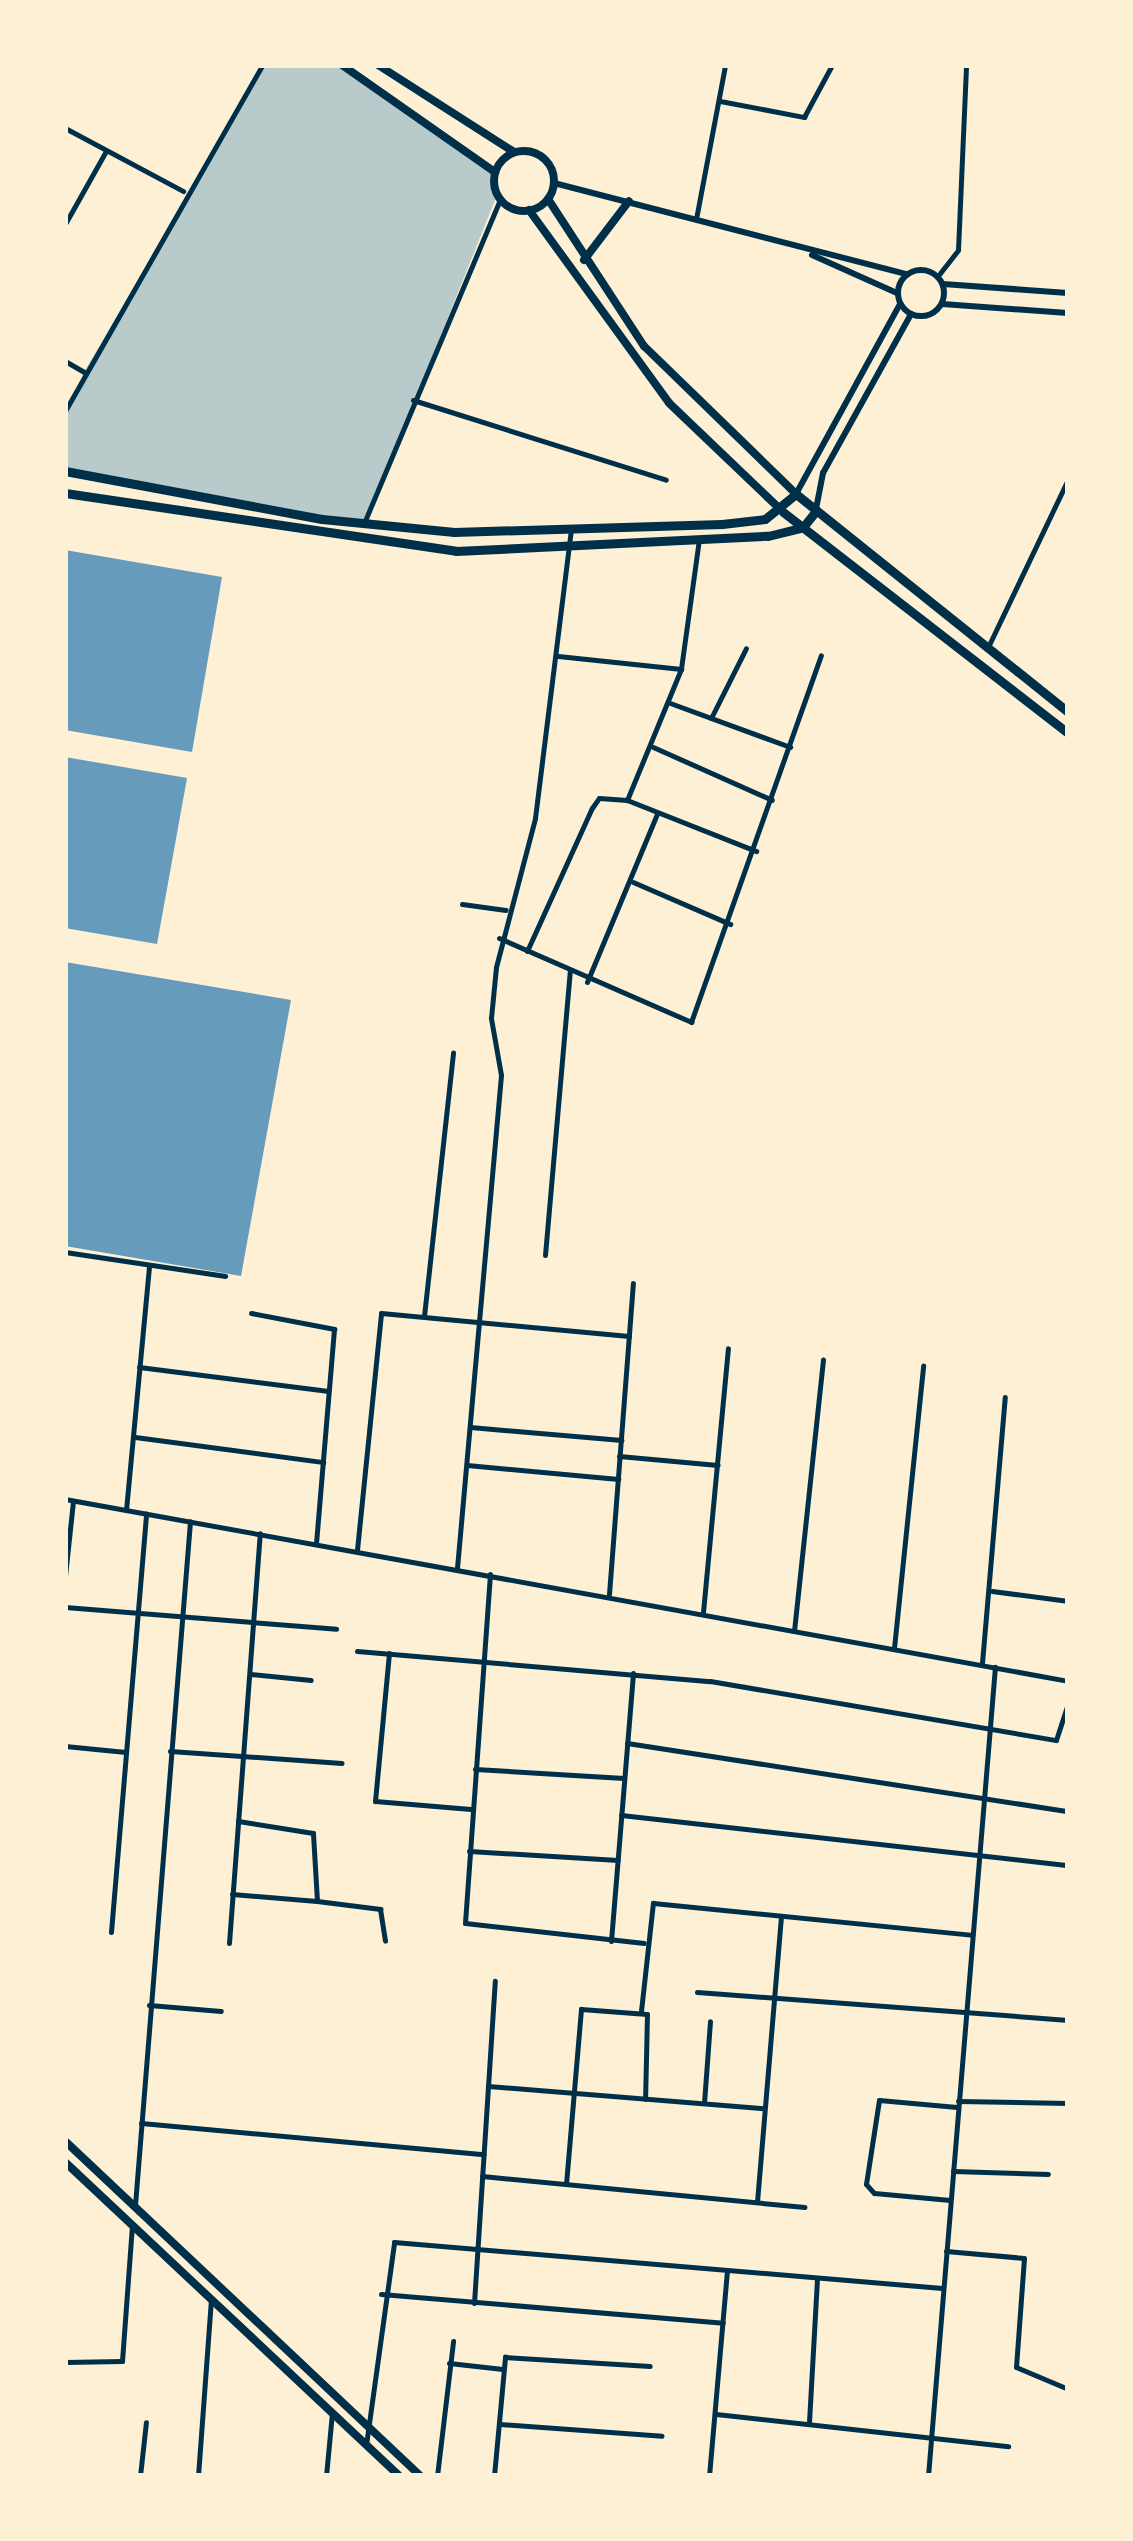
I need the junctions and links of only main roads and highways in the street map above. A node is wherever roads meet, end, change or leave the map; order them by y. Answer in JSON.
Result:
{"nodes":[{"id":1,"x":342,"y":65,"type":"edge"},
{"id":2,"x":378,"y":65,"type":"edge"},
{"id":3,"x":514,"y":152,"type":"junction"},
{"id":4,"x":495,"y":172,"type":"junction"},
{"id":5,"x":548,"y":198,"type":"junction"},
{"id":6,"x":629,"y":201,"type":"road end"},
{"id":7,"x":529,"y":210,"type":"junction"},
{"id":8,"x":584,"y":260,"type":"junction"},
{"id":9,"x":65,"y":471,"type":"edge"},
{"id":10,"x":65,"y":492,"type":"edge"},
{"id":11,"x":796,"y":494,"type":"junction"},
{"id":12,"x":259,"y":508,"type":"junction"},
{"id":13,"x":816,"y":510,"type":"junction"},
{"id":14,"x":783,"y":512,"type":"junction"},
{"id":15,"x":257,"y":524,"type":"junction"},
{"id":16,"x":803,"y":527,"type":"junction"},
{"id":17,"x":1068,"y":712,"type":"edge"},
{"id":18,"x":1068,"y":732,"type":"edge"},
{"id":19,"x":65,"y":2142,"type":"edge"},
{"id":20,"x":65,"y":2162,"type":"edge"},
{"id":21,"x":207,"y":2276,"type":"junction"},
{"id":22,"x":202,"y":2290,"type":"junction"},
{"id":23,"x":294,"y":2357,"type":"junction"},
{"id":24,"x":284,"y":2367,"type":"junction"},
{"id":25,"x":325,"y":2389,"type":"junction"},
{"id":26,"x":318,"y":2400,"type":"junction"},
{"id":27,"x":398,"y":2476,"type":"edge"},
{"id":28,"x":421,"y":2476,"type":"edge"}],
"edges":[{"from":1,"to":4,"type":"main road"},
{"from":2,"to":3,"type":"main road"},
{"from":3,"to":4,"type":"main road"},
{"from":3,"to":5,"type":"main road"},
{"from":4,"to":7,"type":"main road"},
{"from":5,"to":7,"type":"main road"},
{"from":5,"to":8,"type":"main road"},
{"from":6,"to":8,"type":"main road"},
{"from":7,"to":14,"type":"main road"},
{"from":8,"to":11,"type":"main road"},
{"from":9,"to":12,"type":"main road"},
{"from":10,"to":15,"type":"main road"},
{"from":11,"to":13,"type":"main road"},
{"from":11,"to":14,"type":"main road"},
{"from":12,"to":14,"type":"main road"},
{"from":12,"to":15,"type":"main road"},
{"from":13,"to":16,"type":"main road"},
{"from":13,"to":17,"type":"main road"},
{"from":14,"to":16,"type":"main road"},
{"from":15,"to":16,"type":"main road"},
{"from":16,"to":18,"type":"main road"},
{"from":19,"to":21,"type":"main road"},
{"from":20,"to":22,"type":"main road"},
{"from":21,"to":22,"type":"main road"},
{"from":21,"to":23,"type":"main road"},
{"from":22,"to":24,"type":"main road"},
{"from":23,"to":24,"type":"main road"},
{"from":23,"to":25,"type":"main road"},
{"from":24,"to":26,"type":"main road"},
{"from":25,"to":26,"type":"main road"},
{"from":25,"to":28,"type":"main road"},
{"from":26,"to":27,"type":"main road"}]}
